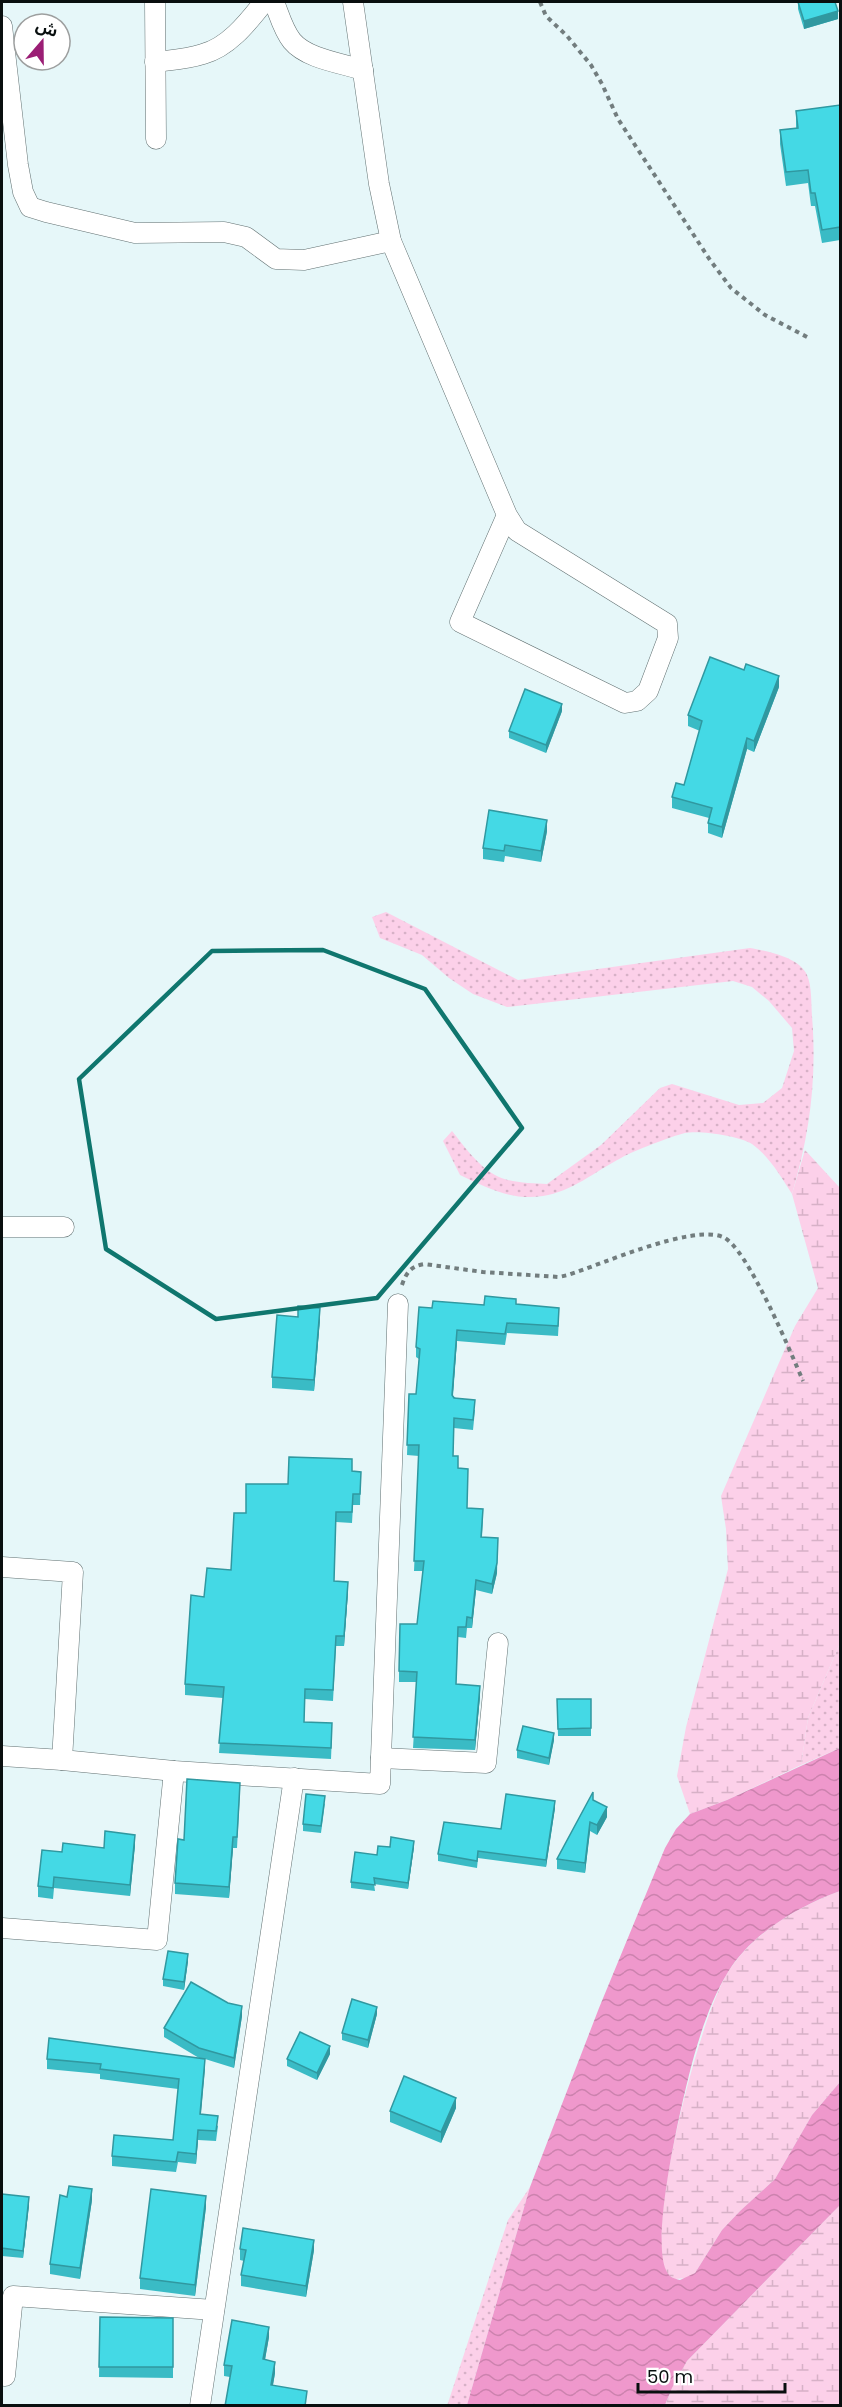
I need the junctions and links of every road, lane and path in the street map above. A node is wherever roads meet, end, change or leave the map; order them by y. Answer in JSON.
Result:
{"nodes":[{"id":1,"x":155,"y":2,"type":"edge"},
{"id":2,"x":264,"y":2,"type":"edge"},
{"id":3,"x":274,"y":2,"type":"edge"},
{"id":4,"x":353,"y":2,"type":"edge"},
{"id":5,"x":540,"y":2,"type":"edge"},
{"id":6,"x":2,"y":26,"type":"edge"},
{"id":7,"x":155,"y":62,"type":"junction"},
{"id":8,"x":363,"y":70,"type":"junction"},
{"id":9,"x":156,"y":139,"type":"dead end"},
{"id":10,"x":391,"y":241,"type":"junction"},
{"id":11,"x":810,"y":338,"type":"dead end"},
{"id":12,"x":507,"y":515,"type":"junction"},
{"id":13,"x":2,"y":1227,"type":"edge"},
{"id":14,"x":64,"y":1227,"type":"dead end"},
{"id":15,"x":398,"y":1304,"type":"joint"},
{"id":16,"x":803,"y":1381,"type":"dead end"},
{"id":17,"x":2,"y":1567,"type":"edge"},
{"id":18,"x":498,"y":1643,"type":"dead end"},
{"id":19,"x":2,"y":1756,"type":"edge"},
{"id":20,"x":381,"y":1758,"type":"junction"},
{"id":21,"x":63,"y":1760,"type":"junction"},
{"id":22,"x":174,"y":1771,"type":"junction"},
{"id":23,"x":294,"y":1778,"type":"junction"},
{"id":24,"x":2,"y":1928,"type":"edge"},
{"id":25,"x":214,"y":2310,"type":"junction"},
{"id":26,"x":5,"y":2376,"type":"dead end"},
{"id":27,"x":200,"y":2406,"type":"edge"}],
"edges":[{"from":1,"to":7,"type":"street"},
{"from":2,"to":7,"type":"street"},
{"from":3,"to":8,"type":"street"},
{"from":4,"to":8,"type":"street"},
{"from":5,"to":11,"type":"path"},
{"from":6,"to":10,"type":"street"},
{"from":7,"to":9,"type":"street"},
{"from":8,"to":10,"type":"street"},
{"from":10,"to":12,"type":"street"},
{"from":12,"to":12,"type":"street"},
{"from":13,"to":14,"type":"street"},
{"from":15,"to":16,"type":"path"},
{"from":15,"to":20,"type":"street"},
{"from":17,"to":21,"type":"street"},
{"from":18,"to":20,"type":"street"},
{"from":19,"to":21,"type":"street"},
{"from":20,"to":23,"type":"street"},
{"from":21,"to":22,"type":"street"},
{"from":22,"to":23,"type":"street"},
{"from":22,"to":24,"type":"street"},
{"from":23,"to":25,"type":"street"},
{"from":25,"to":26,"type":"street"},
{"from":25,"to":27,"type":"street"}]}
